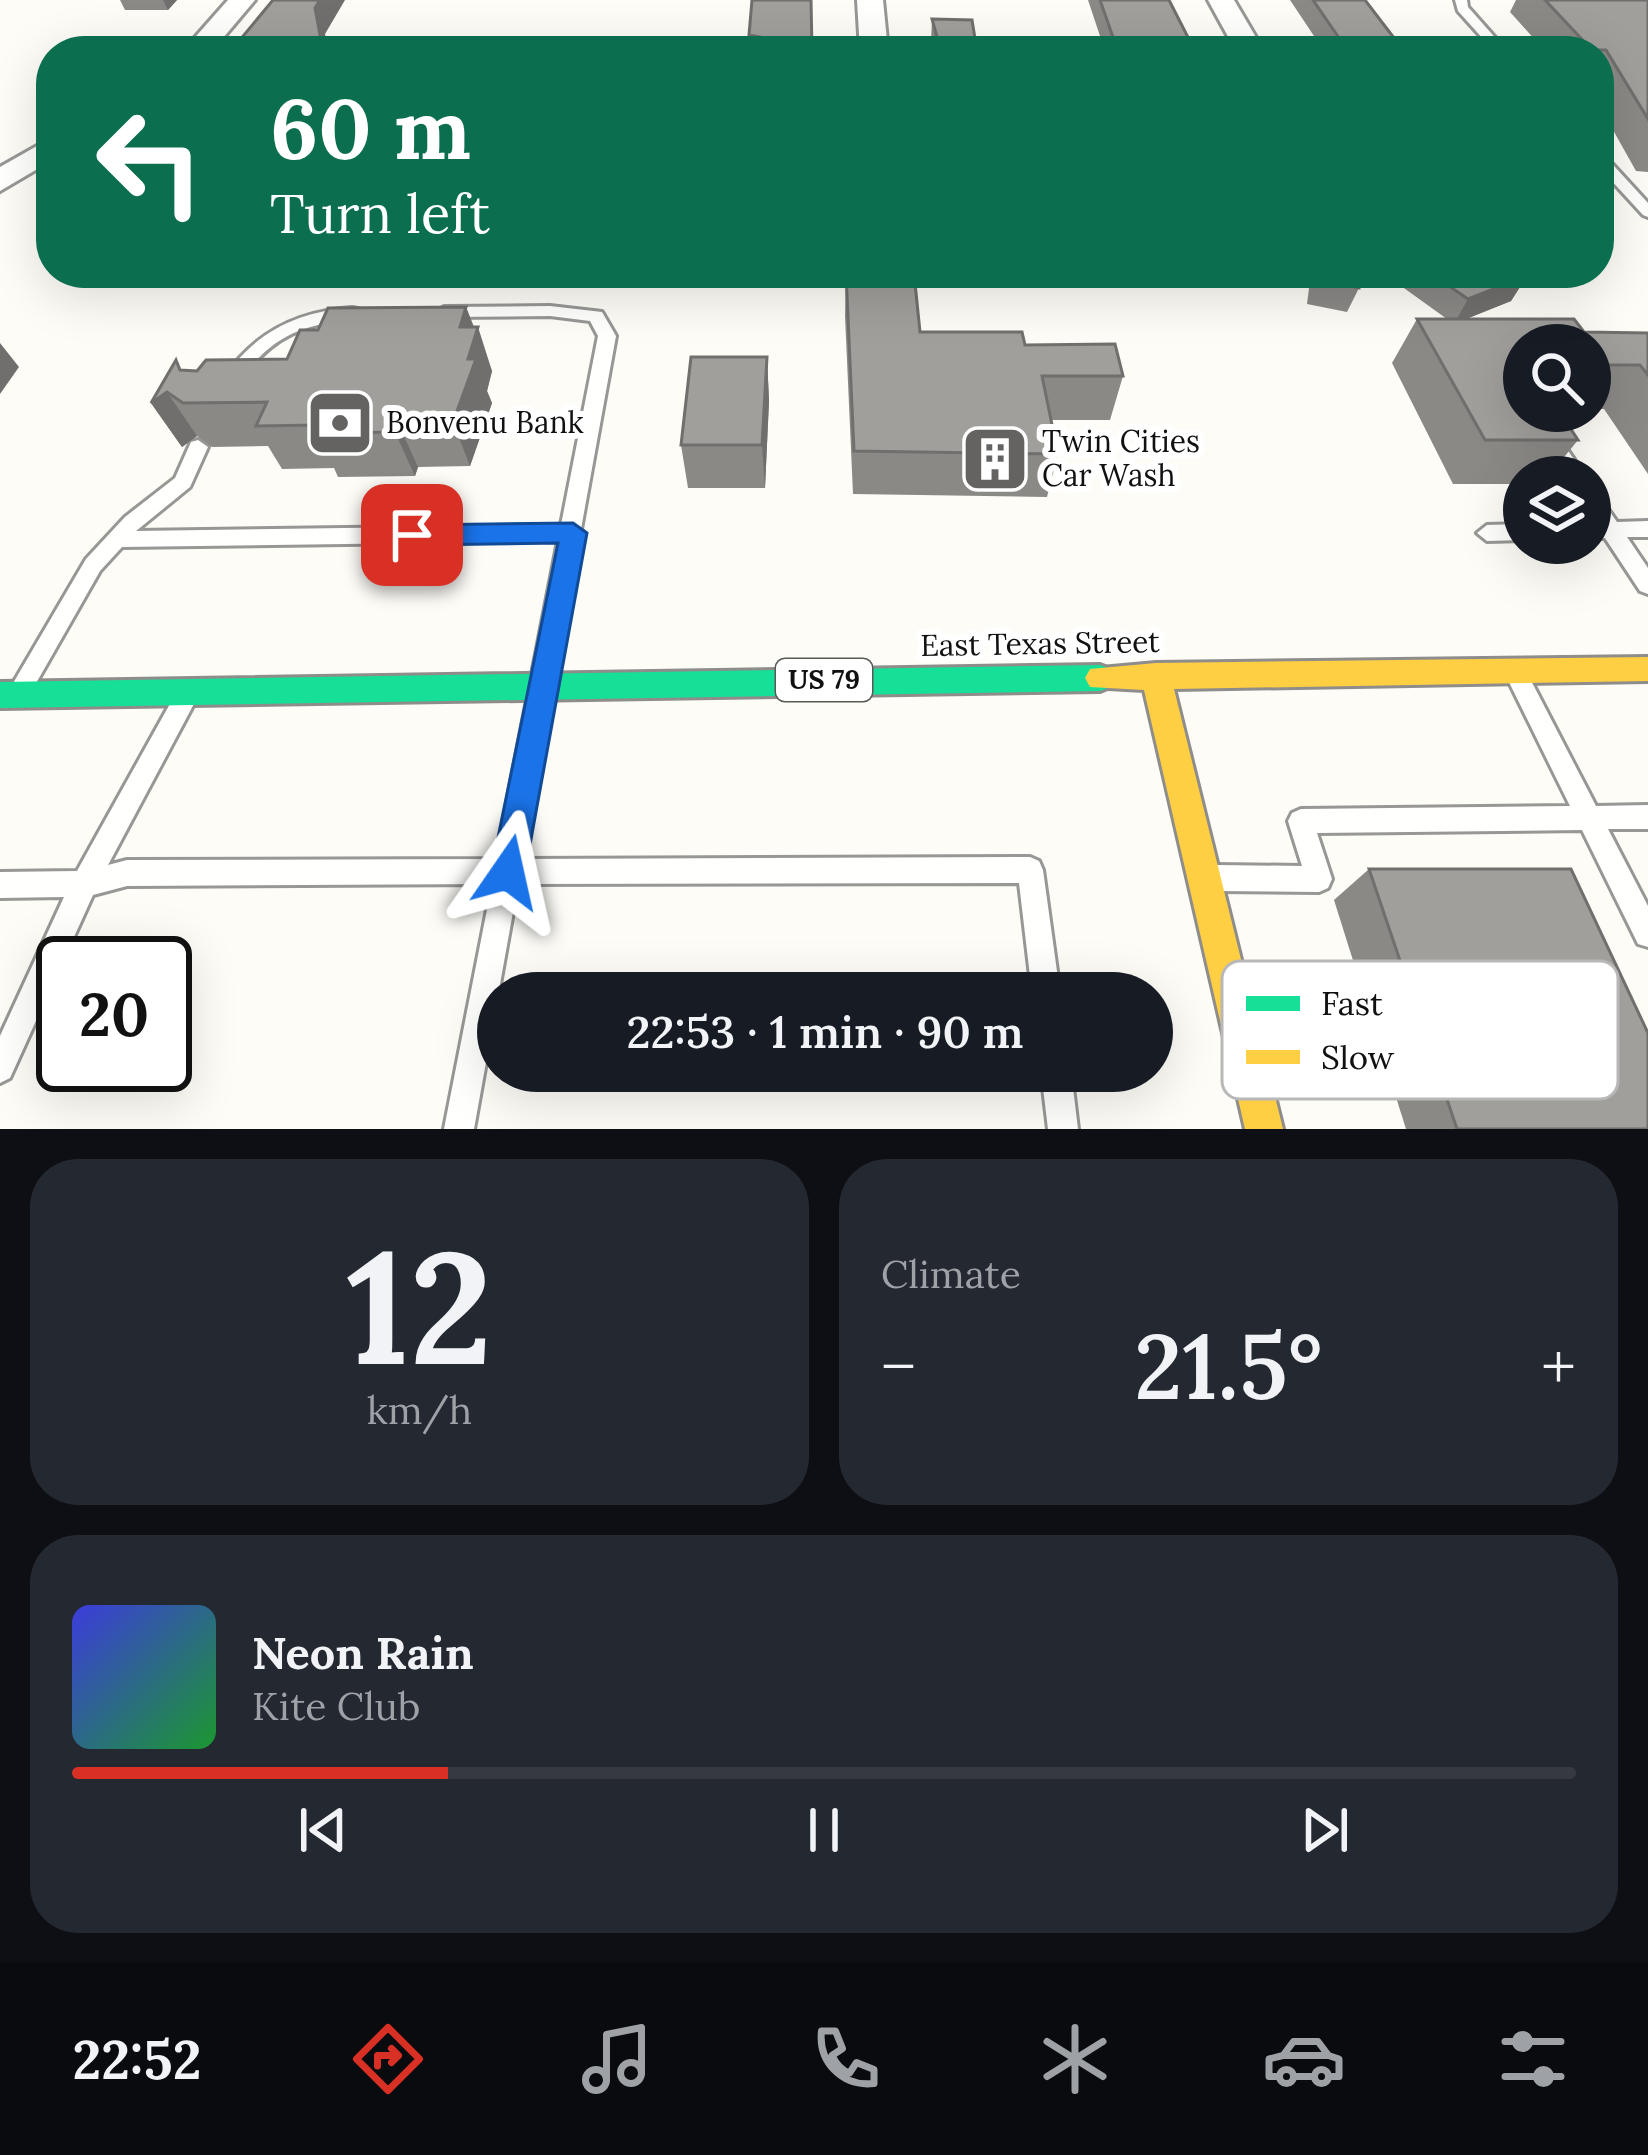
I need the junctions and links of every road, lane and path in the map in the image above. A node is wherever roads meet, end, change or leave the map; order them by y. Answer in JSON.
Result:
{"nodes":[{"id":1,"x":242,"y":0,"type":"edge"},
{"id":2,"x":870,"y":0,"type":"edge"},
{"id":3,"x":1221,"y":0,"type":"edge"},
{"id":4,"x":1461,"y":0,"type":"edge"},
{"id":5,"x":210,"y":36,"type":"edge"},
{"id":6,"x":873,"y":36,"type":"edge"},
{"id":7,"x":1241,"y":36,"type":"edge"},
{"id":8,"x":1488,"y":36,"type":"edge"},
{"id":9,"x":0,"y":145,"type":"edge"},
{"id":10,"x":36,"y":146,"type":"edge"},
{"id":11,"x":36,"y":157,"type":"edge"},
{"id":12,"x":1614,"y":175,"type":"edge"},
{"id":13,"x":0,"y":182,"type":"edge"},
{"id":14,"x":1648,"y":212,"type":"edge"},
{"id":15,"x":417,"y":312,"type":"edge"},
{"id":16,"x":372,"y":313,"type":"edge"},
{"id":17,"x":218,"y":404,"type":"edge"},
{"id":18,"x":198,"y":447,"type":"dead end"},
{"id":19,"x":1648,"y":529,"type":"edge"},
{"id":20,"x":1611,"y":530,"type":"edge"},
{"id":21,"x":573,"y":533,"type":"junction"},
{"id":22,"x":1487,"y":533,"type":"dead end"},
{"id":23,"x":1503,"y":533,"type":"edge"},
{"id":24,"x":117,"y":539,"type":"junction"},
{"id":25,"x":1611,"y":543,"type":"edge"},
{"id":26,"x":1648,"y":585,"type":"edge"},
{"id":27,"x":1648,"y":669,"type":"edge"},
{"id":28,"x":1514,"y":670,"type":"junction"},
{"id":29,"x":1156,"y":676,"type":"junction"},
{"id":30,"x":544,"y":683,"type":"junction"},
{"id":31,"x":189,"y":691,"type":"junction"},
{"id":32,"x":8,"y":695,"type":"edge"},
{"id":33,"x":1648,"y":817,"type":"edge"},
{"id":34,"x":1588,"y":818,"type":"junction"},
{"id":35,"x":508,"y":872,"type":"junction"},
{"id":36,"x":1204,"y":878,"type":"junction"},
{"id":37,"x":84,"y":884,"type":"junction"},
{"id":38,"x":0,"y":885,"type":"edge"},
{"id":39,"x":1648,"y":934,"type":"edge"},
{"id":40,"x":1224,"y":961,"type":"edge"},
{"id":41,"x":1043,"y":972,"type":"edge"},
{"id":42,"x":0,"y":1068,"type":"edge"},
{"id":43,"x":1059,"y":1092,"type":"edge"},
{"id":44,"x":1257,"y":1099,"type":"edge"},
{"id":45,"x":459,"y":1129,"type":"edge"},
{"id":46,"x":1063,"y":1129,"type":"edge"},
{"id":47,"x":1264,"y":1129,"type":"edge"}],
"edges":[{"from":1,"to":5,"type":"street"},
{"from":2,"to":6,"type":"street"},
{"from":3,"to":7,"type":"street"},
{"from":4,"to":8,"type":"lane"},
{"from":9,"to":10,"type":"street"},
{"from":11,"to":13,"type":"street"},
{"from":12,"to":14,"type":"lane"},
{"from":15,"to":21,"type":"lane"},
{"from":16,"to":17,"type":"lane"},
{"from":18,"to":24,"type":"lane"},
{"from":19,"to":20,"type":"lane"},
{"from":21,"to":24,"type":"lane"},
{"from":21,"to":30,"type":"lane"},
{"from":22,"to":23,"type":"lane"},
{"from":24,"to":32,"type":"lane"},
{"from":25,"to":26,"type":"lane"},
{"from":27,"to":28,"type":"main road","name":"East Texas Street","number":"US 79"},
{"from":28,"to":29,"type":"main road","name":"East Texas Street","number":"US 79"},
{"from":28,"to":34,"type":"lane"},
{"from":29,"to":30,"type":"main road","name":"East Texas Street","number":"US 79"},
{"from":29,"to":36,"type":"main road"},
{"from":30,"to":31,"type":"main road","name":"East Texas Street","number":"US 79"},
{"from":30,"to":35,"type":"lane"},
{"from":31,"to":32,"type":"main road","name":"East Texas Street","number":"US 79"},
{"from":31,"to":37,"type":"lane"},
{"from":33,"to":34,"type":"lane"},
{"from":34,"to":36,"type":"lane"},
{"from":34,"to":39,"type":"lane"},
{"from":35,"to":37,"type":"lane"},
{"from":35,"to":41,"type":"lane"},
{"from":35,"to":45,"type":"lane"},
{"from":36,"to":40,"type":"main road"},
{"from":37,"to":38,"type":"lane"},
{"from":37,"to":42,"type":"lane"},
{"from":43,"to":46,"type":"lane"},
{"from":44,"to":47,"type":"main road"}]}
